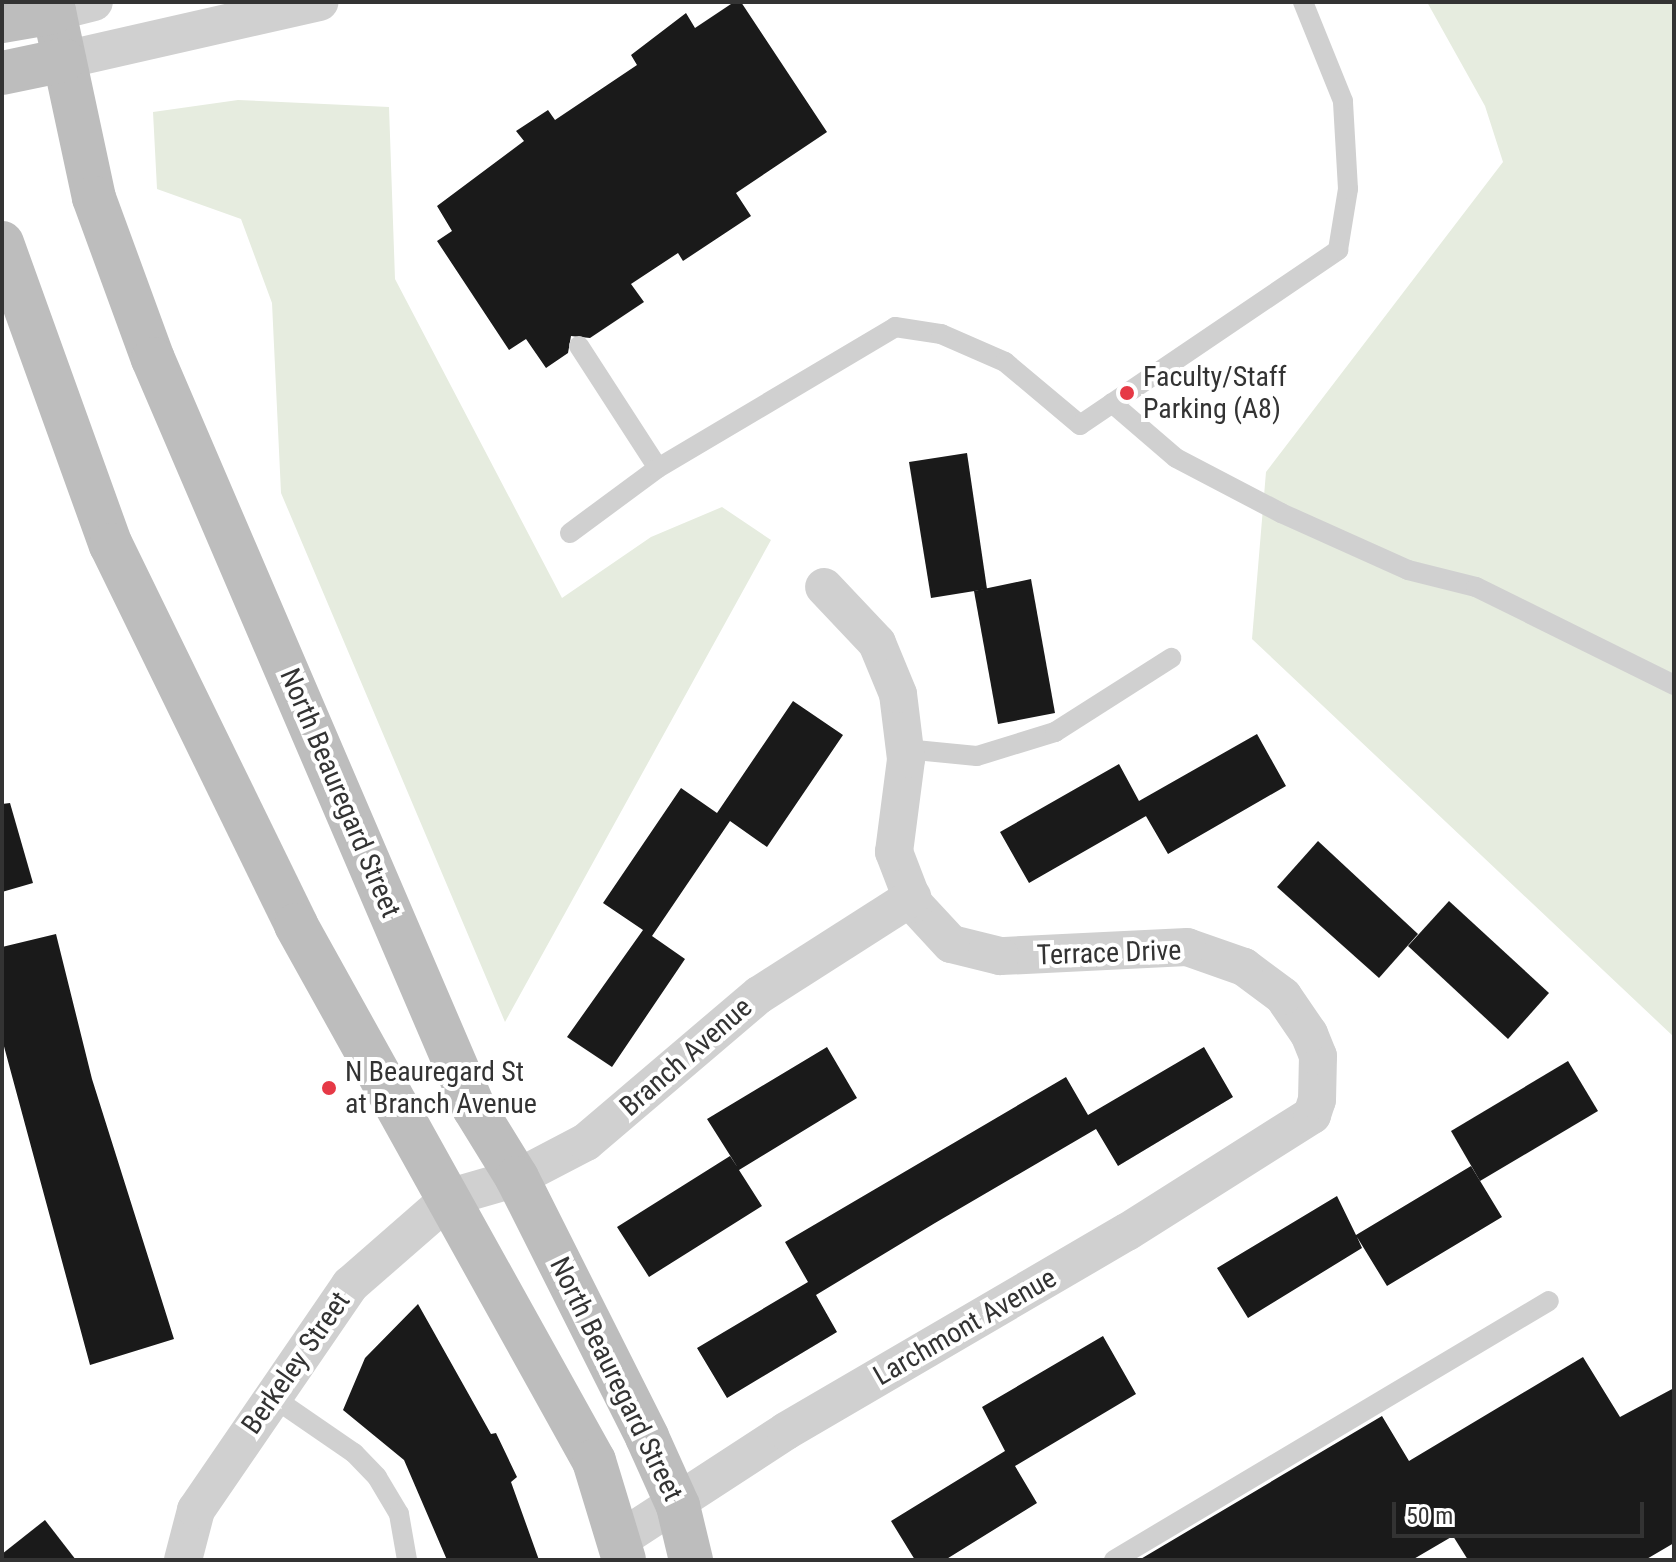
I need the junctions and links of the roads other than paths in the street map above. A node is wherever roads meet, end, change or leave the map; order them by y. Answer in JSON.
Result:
{"nodes":[{"id":1,"x":320,"y":2,"type":"edge"},
{"id":2,"x":1303,"y":2,"type":"edge"},
{"id":3,"x":67,"y":5,"type":"edge"},
{"id":4,"x":2,"y":21,"type":"edge"},
{"id":5,"x":64,"y":60,"type":"junction"},
{"id":6,"x":2,"y":73,"type":"edge"},
{"id":7,"x":2,"y":243,"type":"edge"},
{"id":8,"x":579,"y":346,"type":"dead end"},
{"id":9,"x":1112,"y":403,"type":"junction"},
{"id":10,"x":658,"y":468,"type":"junction"},
{"id":11,"x":570,"y":533,"type":"dead end"},
{"id":12,"x":824,"y":587,"type":"dead end"},
{"id":13,"x":1171,"y":658,"type":"dead end"},
{"id":14,"x":1674,"y":685,"type":"edge"},
{"id":15,"x":905,"y":749,"type":"junction"},
{"id":16,"x":912,"y":897,"type":"junction"},
{"id":17,"x":1312,"y":1115,"type":"joint"},
{"id":18,"x":517,"y":1178,"type":"junction"},
{"id":19,"x":451,"y":1197,"type":"junction"},
{"id":20,"x":1549,"y":1301,"type":"dead end"},
{"id":21,"x":271,"y":1396,"type":"junction"},
{"id":22,"x":678,"y":1506,"type":"junction"},
{"id":23,"x":622,"y":1550,"type":"edge"},
{"id":24,"x":183,"y":1560,"type":"edge"},
{"id":25,"x":407,"y":1560,"type":"edge"},
{"id":26,"x":691,"y":1560,"type":"edge"},
{"id":27,"x":1114,"y":1560,"type":"edge"}],
"edges":[{"from":1,"to":5,"type":"street"},
{"from":2,"to":9,"type":"lane"},
{"from":3,"to":4,"type":"main road"},
{"from":3,"to":5,"type":"main road","name":"North Beauregard Street"},
{"from":5,"to":6,"type":"main road"},
{"from":5,"to":18,"type":"main road","name":"North Beauregard Street"},
{"from":7,"to":19,"type":"main road","name":"North Beauregard Street"},
{"from":8,"to":10,"type":"lane"},
{"from":9,"to":10,"type":"lane"},
{"from":9,"to":14,"type":"lane"},
{"from":10,"to":11,"type":"lane"},
{"from":12,"to":15,"type":"street"},
{"from":13,"to":15,"type":"lane"},
{"from":15,"to":16,"type":"street","name":"Terrace Drive"},
{"from":16,"to":17,"type":"street","name":"Terrace Drive"},
{"from":16,"to":18,"type":"street","name":"Branch Avenue"},
{"from":17,"to":22,"type":"street","name":"Larchmont Avenue"},
{"from":18,"to":19,"type":"street","name":"Branch Avenue"},
{"from":18,"to":22,"type":"main road","name":"North Beauregard Street"},
{"from":19,"to":21,"type":"street","name":"Berkeley Street"},
{"from":19,"to":23,"type":"main road","name":"North Beauregard Street"},
{"from":20,"to":27,"type":"lane"},
{"from":21,"to":24,"type":"street","name":"Berkeley Street"},
{"from":21,"to":25,"type":"lane"},
{"from":22,"to":23,"type":"street","name":"Larchmont Avenue"},
{"from":22,"to":26,"type":"main road","name":"North Beauregard Street"}]}
